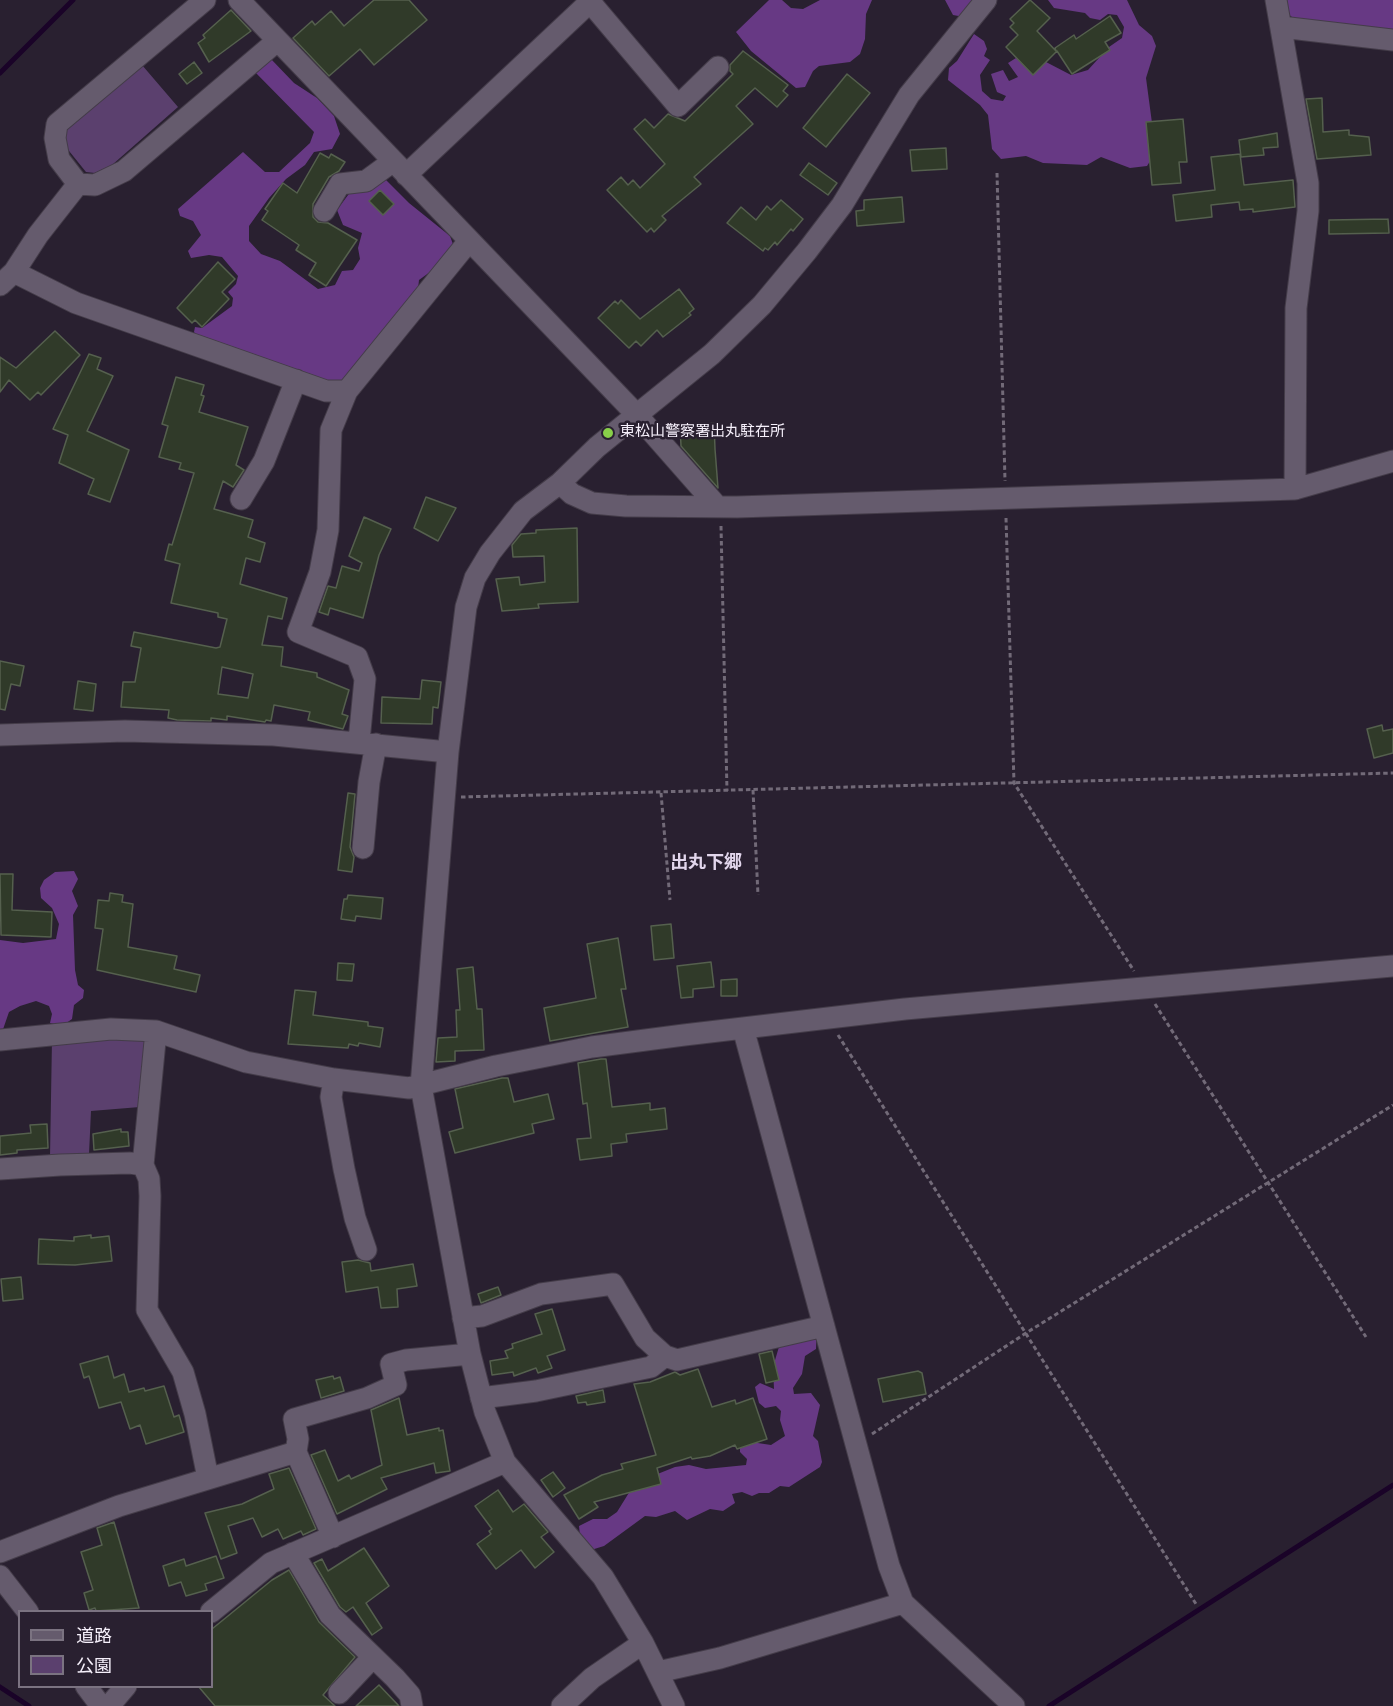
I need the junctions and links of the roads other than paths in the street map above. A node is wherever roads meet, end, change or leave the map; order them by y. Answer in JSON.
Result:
{"nodes":[{"id":1,"x":205,"y":0,"type":"edge"},
{"id":2,"x":239,"y":0,"type":"edge"},
{"id":3,"x":986,"y":0,"type":"edge"},
{"id":4,"x":1276,"y":0,"type":"edge"},
{"id":5,"x":591,"y":1,"type":"edge"},
{"id":6,"x":1281,"y":27,"type":"junction"},
{"id":7,"x":1393,"y":40,"type":"edge"},
{"id":8,"x":277,"y":41,"type":"junction"},
{"id":9,"x":718,"y":67,"type":"dead end"},
{"id":10,"x":399,"y":169,"type":"junction"},
{"id":11,"x":78,"y":184,"type":"junction"},
{"id":12,"x":324,"y":211,"type":"dead end"},
{"id":13,"x":469,"y":241,"type":"junction"},
{"id":14,"x":7,"y":279,"type":"edge"},
{"id":15,"x":296,"y":380,"type":"junction"},
{"id":16,"x":347,"y":392,"type":"junction"},
{"id":17,"x":636,"y":414,"type":"junction"},
{"id":18,"x":1392,"y":465,"type":"edge"},
{"id":19,"x":560,"y":483,"type":"junction"},
{"id":20,"x":1295,"y":489,"type":"junction"},
{"id":21,"x":241,"y":499,"type":"dead end"},
{"id":22,"x":718,"y":506,"type":"junction"},
{"id":23,"x":0,"y":735,"type":"edge"},
{"id":24,"x":368,"y":743,"type":"junction"},
{"id":25,"x":448,"y":752,"type":"junction"},
{"id":26,"x":363,"y":848,"type":"dead end"},
{"id":27,"x":1393,"y":966,"type":"edge"},
{"id":28,"x":743,"y":1028,"type":"junction"},
{"id":29,"x":156,"y":1031,"type":"junction"},
{"id":30,"x":0,"y":1040,"type":"edge"},
{"id":31,"x":334,"y":1079,"type":"junction"},
{"id":32,"x":421,"y":1086,"type":"junction"},
{"id":33,"x":143,"y":1165,"type":"junction"},
{"id":34,"x":0,"y":1169,"type":"edge"},
{"id":35,"x":366,"y":1250,"type":"dead end"},
{"id":36,"x":463,"y":1318,"type":"junction"},
{"id":37,"x":824,"y":1326,"type":"junction"},
{"id":38,"x":470,"y":1354,"type":"junction"},
{"id":39,"x":665,"y":1356,"type":"junction"},
{"id":40,"x":481,"y":1398,"type":"junction"},
{"id":41,"x":296,"y":1452,"type":"junction"},
{"id":42,"x":505,"y":1462,"type":"junction"},
{"id":43,"x":207,"y":1478,"type":"junction"},
{"id":44,"x":333,"y":1537,"type":"junction"},
{"id":45,"x":0,"y":1552,"type":"edge"},
{"id":46,"x":293,"y":1553,"type":"junction"},
{"id":47,"x":0,"y":1576,"type":"edge"},
{"id":48,"x":903,"y":1603,"type":"junction"},
{"id":49,"x":27,"y":1610,"type":"edge"},
{"id":50,"x":212,"y":1610,"type":"edge"},
{"id":51,"x":643,"y":1642,"type":"junction"},
{"id":52,"x":372,"y":1658,"type":"junction"},
{"id":53,"x":658,"y":1672,"type":"junction"},
{"id":54,"x":88,"y":1688,"type":"edge"},
{"id":55,"x":124,"y":1688,"type":"edge"},
{"id":56,"x":339,"y":1693,"type":"dead end"},
{"id":57,"x":101,"y":1706,"type":"edge"},
{"id":58,"x":109,"y":1706,"type":"edge"},
{"id":59,"x":412,"y":1706,"type":"edge"},
{"id":60,"x":562,"y":1706,"type":"edge"},
{"id":61,"x":674,"y":1706,"type":"edge"},
{"id":62,"x":1014,"y":1706,"type":"edge"}],
"edges":[{"from":1,"to":11,"type":"street"},
{"from":2,"to":8,"type":"street"},
{"from":3,"to":17,"type":"street"},
{"from":4,"to":6,"type":"street"},
{"from":5,"to":9,"type":"street"},
{"from":5,"to":10,"type":"street"},
{"from":6,"to":7,"type":"street"},
{"from":6,"to":20,"type":"street"},
{"from":8,"to":10,"type":"street"},
{"from":8,"to":11,"type":"street"},
{"from":10,"to":12,"type":"street"},
{"from":10,"to":13,"type":"street"},
{"from":11,"to":14,"type":"street"},
{"from":13,"to":16,"type":"street"},
{"from":13,"to":17,"type":"street"},
{"from":14,"to":15,"type":"street"},
{"from":15,"to":16,"type":"street"},
{"from":15,"to":21,"type":"street"},
{"from":16,"to":24,"type":"street"},
{"from":17,"to":19,"type":"street"},
{"from":17,"to":22,"type":"street"},
{"from":18,"to":20,"type":"street"},
{"from":19,"to":22,"type":"street"},
{"from":19,"to":25,"type":"street"},
{"from":20,"to":22,"type":"street"},
{"from":23,"to":24,"type":"street"},
{"from":24,"to":25,"type":"street"},
{"from":24,"to":26,"type":"street"},
{"from":25,"to":32,"type":"street"},
{"from":27,"to":28,"type":"street"},
{"from":28,"to":32,"type":"street"},
{"from":28,"to":37,"type":"street"},
{"from":29,"to":30,"type":"street"},
{"from":29,"to":31,"type":"street"},
{"from":29,"to":33,"type":"street"},
{"from":31,"to":32,"type":"street"},
{"from":31,"to":35,"type":"street"},
{"from":32,"to":36,"type":"street"},
{"from":33,"to":34,"type":"street"},
{"from":33,"to":43,"type":"street"},
{"from":36,"to":38,"type":"street"},
{"from":36,"to":39,"type":"street"},
{"from":37,"to":39,"type":"street"},
{"from":37,"to":48,"type":"street"},
{"from":38,"to":40,"type":"street"},
{"from":38,"to":41,"type":"street"},
{"from":39,"to":40,"type":"street"},
{"from":40,"to":42,"type":"street"},
{"from":41,"to":43,"type":"street"},
{"from":41,"to":44,"type":"street"},
{"from":42,"to":44,"type":"street"},
{"from":42,"to":51,"type":"street"},
{"from":43,"to":45,"type":"street"},
{"from":44,"to":46,"type":"street"},
{"from":46,"to":50,"type":"street"},
{"from":46,"to":52,"type":"street"},
{"from":47,"to":49,"type":"street"},
{"from":48,"to":53,"type":"street"},
{"from":48,"to":62,"type":"street"},
{"from":51,"to":53,"type":"street"},
{"from":51,"to":60,"type":"street"},
{"from":52,"to":56,"type":"street"},
{"from":52,"to":59,"type":"street"},
{"from":53,"to":61,"type":"street"},
{"from":54,"to":57,"type":"street"},
{"from":55,"to":58,"type":"street"}]}
